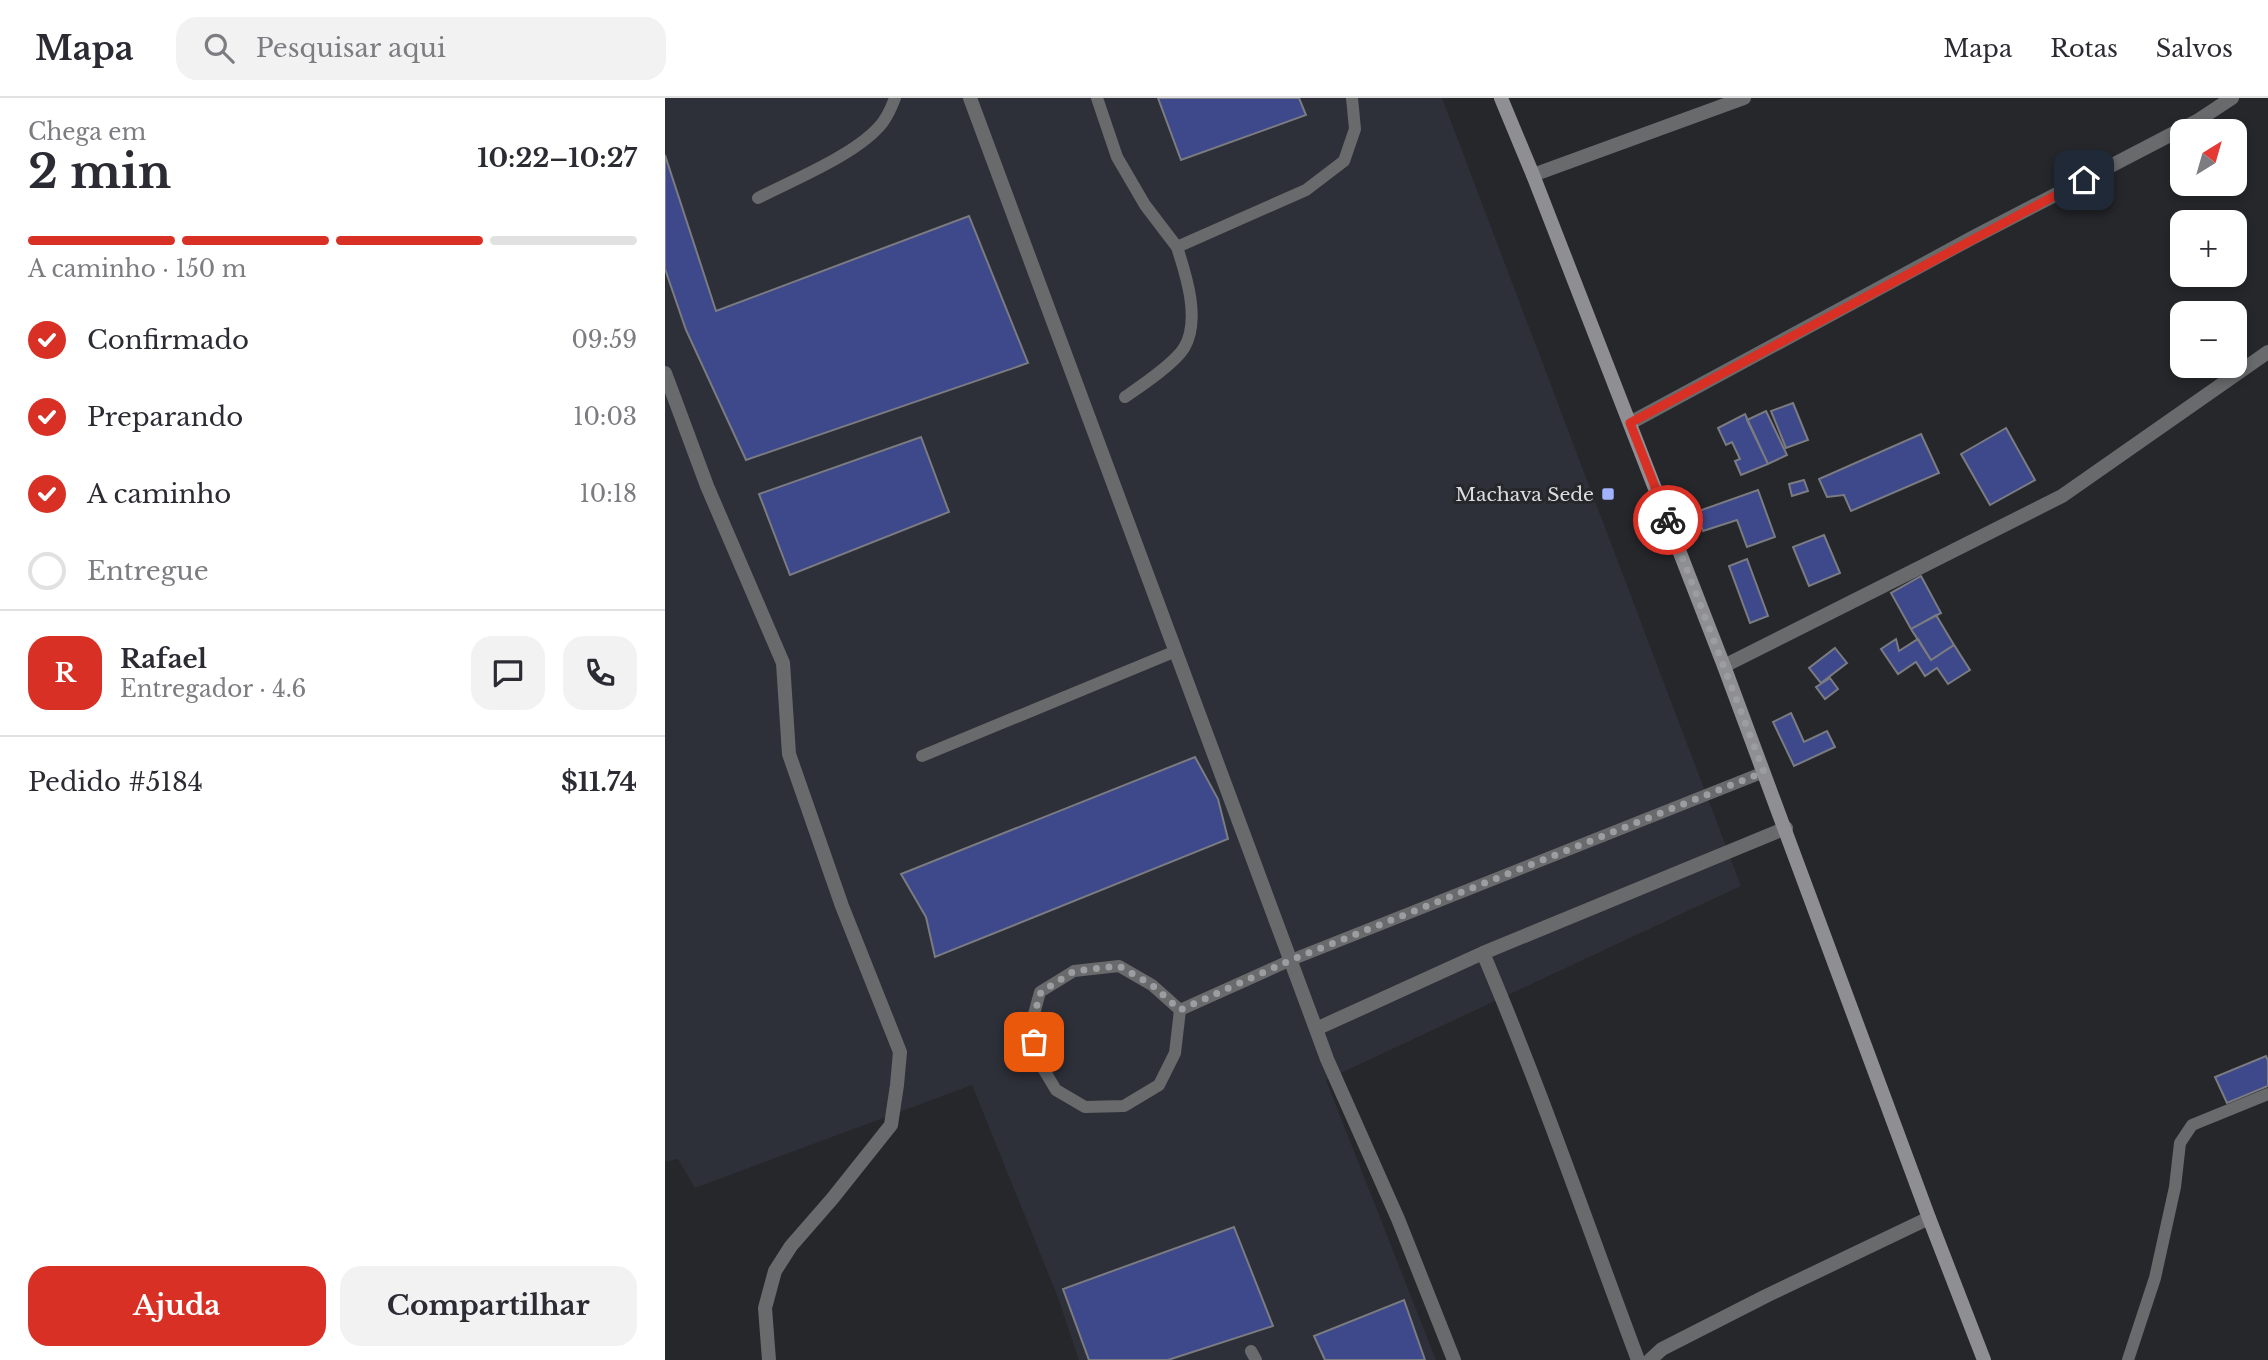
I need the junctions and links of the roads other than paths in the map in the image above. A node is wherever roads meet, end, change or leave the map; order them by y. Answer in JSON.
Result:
{"nodes":[{"id":1,"x":895,"y":98,"type":"edge"},
{"id":2,"x":970,"y":98,"type":"edge"},
{"id":3,"x":1097,"y":98,"type":"edge"},
{"id":4,"x":1352,"y":98,"type":"edge"},
{"id":5,"x":1501,"y":98,"type":"edge"},
{"id":6,"x":1744,"y":98,"type":"edge"},
{"id":7,"x":2232,"y":98,"type":"edge"},
{"id":8,"x":1533,"y":175,"type":"junction"},
{"id":9,"x":758,"y":198,"type":"dead end"},
{"id":10,"x":1177,"y":247,"type":"junction"},
{"id":11,"x":2268,"y":352,"type":"edge"},
{"id":12,"x":665,"y":373,"type":"edge"},
{"id":13,"x":1125,"y":397,"type":"dead end"},
{"id":14,"x":1630,"y":423,"type":"junction"},
{"id":15,"x":1176,"y":651,"type":"junction"},
{"id":16,"x":1724,"y":666,"type":"junction"},
{"id":17,"x":922,"y":756,"type":"dead end"},
{"id":18,"x":1764,"y":772,"type":"junction"},
{"id":19,"x":1786,"y":828,"type":"junction"},
{"id":20,"x":1483,"y":953,"type":"junction"},
{"id":21,"x":1291,"y":960,"type":"junction"},
{"id":22,"x":1180,"y":1010,"type":"junction"},
{"id":23,"x":1317,"y":1028,"type":"junction"},
{"id":24,"x":2268,"y":1094,"type":"edge"},
{"id":25,"x":1929,"y":1218,"type":"junction"},
{"id":26,"x":769,"y":1360,"type":"edge"},
{"id":27,"x":1454,"y":1360,"type":"edge"},
{"id":28,"x":1638,"y":1360,"type":"edge"},
{"id":29,"x":1650,"y":1360,"type":"edge"},
{"id":30,"x":1984,"y":1360,"type":"edge"},
{"id":31,"x":2128,"y":1360,"type":"edge"}],
"edges":[{"from":1,"to":9,"type":"lane"},
{"from":2,"to":15,"type":"street"},
{"from":3,"to":10,"type":"lane"},
{"from":4,"to":10,"type":"lane"},
{"from":5,"to":8,"type":"main road"},
{"from":6,"to":8,"type":"street"},
{"from":7,"to":14,"type":"street"},
{"from":8,"to":14,"type":"main road"},
{"from":10,"to":13,"type":"lane"},
{"from":11,"to":16,"type":"street"},
{"from":12,"to":26,"type":"street"},
{"from":14,"to":16,"type":"main road"},
{"from":15,"to":17,"type":"lane"},
{"from":15,"to":21,"type":"street"},
{"from":16,"to":18,"type":"main road"},
{"from":18,"to":19,"type":"main road"},
{"from":18,"to":21,"type":"lane"},
{"from":19,"to":20,"type":"street"},
{"from":19,"to":25,"type":"main road"},
{"from":20,"to":23,"type":"street"},
{"from":20,"to":28,"type":"street"},
{"from":21,"to":22,"type":"lane"},
{"from":21,"to":23,"type":"street"},
{"from":22,"to":22,"type":"lane"},
{"from":23,"to":27,"type":"street"},
{"from":24,"to":31,"type":"lane"},
{"from":25,"to":29,"type":"street"},
{"from":25,"to":30,"type":"main road"}]}
